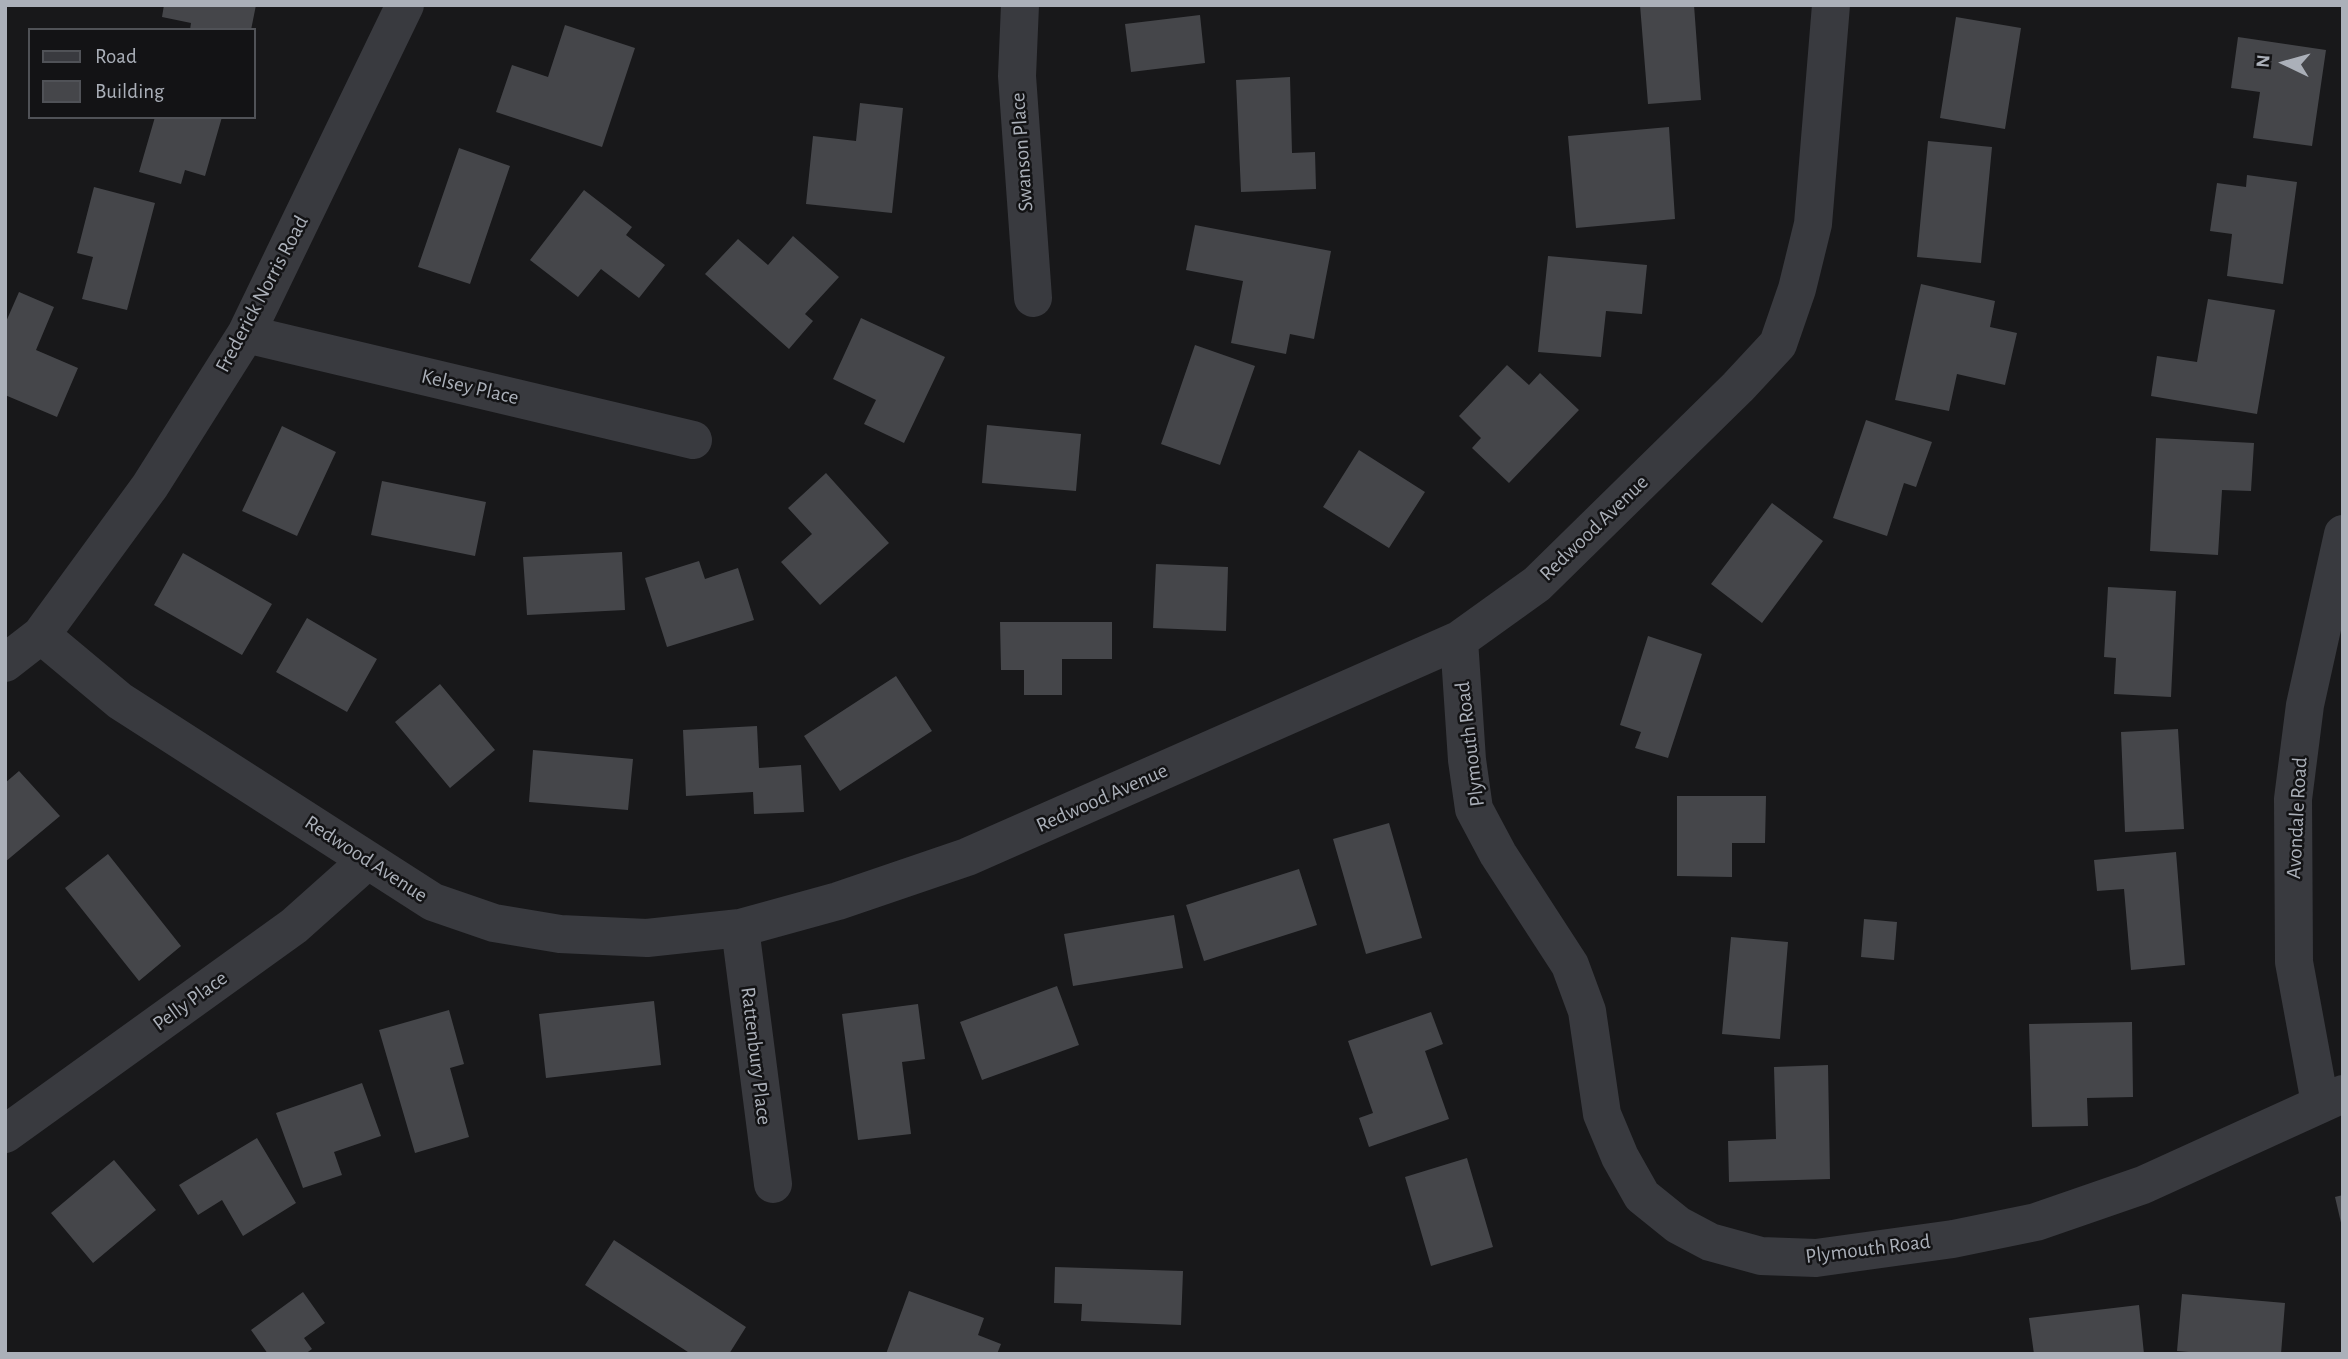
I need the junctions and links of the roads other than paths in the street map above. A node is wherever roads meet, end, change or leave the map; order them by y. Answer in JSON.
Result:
{"nodes":[{"id":1,"x":405,"y":5,"type":"edge"},
{"id":2,"x":1020,"y":5,"type":"edge"},
{"id":3,"x":1831,"y":5,"type":"edge"},
{"id":4,"x":1033,"y":298,"type":"dead end"},
{"id":5,"x":246,"y":334,"type":"junction"},
{"id":6,"x":693,"y":440,"type":"dead end"},
{"id":7,"x":2343,"y":534,"type":"edge"},
{"id":8,"x":41,"y":635,"type":"junction"},
{"id":9,"x":1459,"y":640,"type":"junction"},
{"id":10,"x":5,"y":663,"type":"edge"},
{"id":11,"x":368,"y":860,"type":"junction"},
{"id":12,"x":740,"y":928,"type":"junction"},
{"id":13,"x":2332,"y":1099,"type":"edge"},
{"id":14,"x":5,"y":1134,"type":"edge"},
{"id":15,"x":773,"y":1184,"type":"dead end"}],
"edges":[{"from":1,"to":5,"type":"street","name":"Frederick Norris Road"},
{"from":2,"to":4,"type":"street","name":"Swanson Place"},
{"from":3,"to":9,"type":"street","name":"Redwood Avenue"},
{"from":5,"to":6,"type":"street","name":"Kelsey Place"},
{"from":5,"to":8,"type":"street","name":"Frederick Norris Road"},
{"from":7,"to":13,"type":"street","name":"Avondale Road"},
{"from":8,"to":10,"type":"street","name":"Frederick Norris Road"},
{"from":8,"to":11,"type":"street","name":"Redwood Avenue"},
{"from":9,"to":12,"type":"street","name":"Redwood Avenue"},
{"from":9,"to":13,"type":"street","name":"Plymouth Road"},
{"from":11,"to":12,"type":"street","name":"Redwood Avenue"},
{"from":11,"to":14,"type":"street","name":"Pelly Place"},
{"from":12,"to":15,"type":"street","name":"Rattenbury Place"}]}
